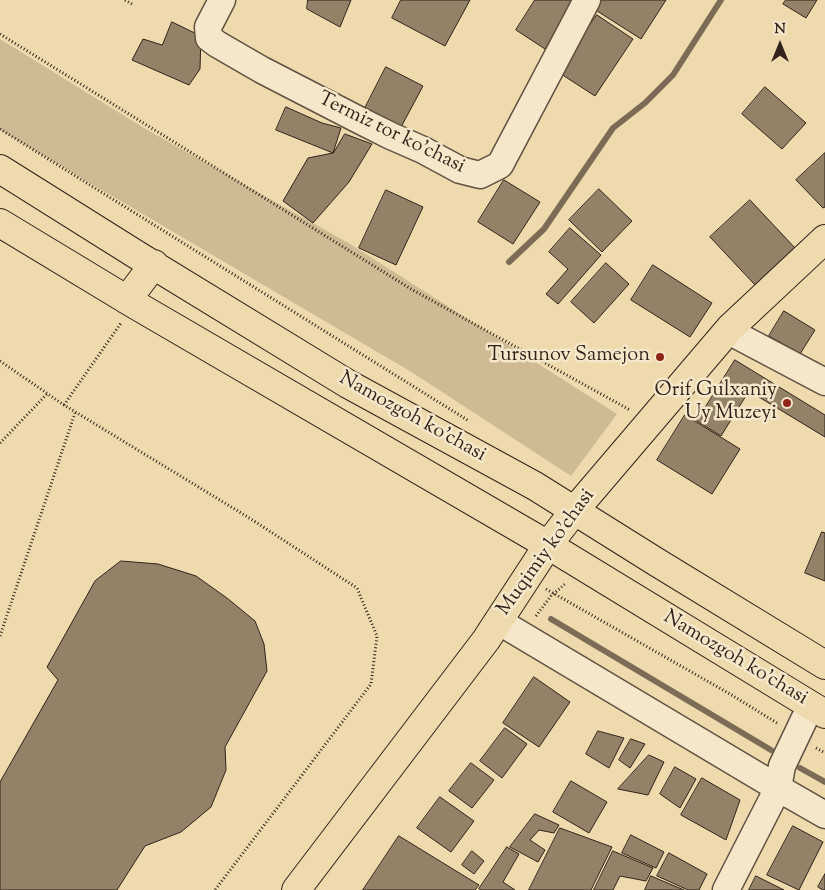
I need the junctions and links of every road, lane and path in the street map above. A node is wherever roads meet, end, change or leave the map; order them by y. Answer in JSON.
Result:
{"nodes":[{"id":1,"x":125,"y":0,"type":"edge"},
{"id":2,"x":222,"y":0,"type":"edge"},
{"id":3,"x":587,"y":0,"type":"edge"},
{"id":4,"x":132,"y":4,"type":"dead end"},
{"id":5,"x":0,"y":34,"type":"edge"},
{"id":6,"x":0,"y":129,"type":"edge"},
{"id":7,"x":0,"y":169,"type":"edge"},
{"id":8,"x":0,"y":223,"type":"edge"},
{"id":9,"x":825,"y":239,"type":"edge"},
{"id":10,"x":154,"y":264,"type":"junction"},
{"id":11,"x":131,"y":302,"type":"junction"},
{"id":12,"x":730,"y":328,"type":"junction"},
{"id":13,"x":0,"y":361,"type":"edge"},
{"id":14,"x":825,"y":382,"type":"edge"},
{"id":15,"x":47,"y":394,"type":"junction"},
{"id":16,"x":64,"y":405,"type":"junction"},
{"id":17,"x":75,"y":412,"type":"junction"},
{"id":18,"x":455,"y":412,"type":"dead end"},
{"id":19,"x":650,"y":421,"type":"junction"},
{"id":20,"x":0,"y":443,"type":"edge"},
{"id":21,"x":574,"y":511,"type":"junction"},
{"id":22,"x":548,"y":545,"type":"junction"},
{"id":23,"x":526,"y":578,"type":"junction"},
{"id":24,"x":498,"y":621,"type":"junction"},
{"id":25,"x":0,"y":636,"type":"edge"},
{"id":26,"x":825,"y":665,"type":"edge"},
{"id":27,"x":730,"y":694,"type":"dead end"},
{"id":28,"x":818,"y":710,"type":"edge"},
{"id":29,"x":783,"y":769,"type":"junction"},
{"id":30,"x":825,"y":815,"type":"edge"},
{"id":31,"x":215,"y":890,"type":"edge"},
{"id":32,"x":296,"y":890,"type":"edge"},
{"id":33,"x":726,"y":890,"type":"edge"}],
"edges":[{"from":1,"to":4,"type":"path"},
{"from":2,"to":3,"type":"street","name":"Termiz tor ko'chasi"},
{"from":5,"to":19,"type":"path"},
{"from":6,"to":18,"type":"path"},
{"from":7,"to":10,"type":"main road","name":"Namozgoh ko'chasi"},
{"from":8,"to":11,"type":"main road","name":"Namozgoh ko'chasi"},
{"from":9,"to":12,"type":"main road","name":"Muqimiy ko'chasi"},
{"from":10,"to":11,"type":"main road"},
{"from":10,"to":21,"type":"main road","name":"Namozgoh ko'chasi"},
{"from":11,"to":16,"type":"path"},
{"from":11,"to":22,"type":"main road","name":"Namozgoh ko'chasi"},
{"from":12,"to":14,"type":"street"},
{"from":12,"to":19,"type":"main road","name":"Muqimiy ko'chasi"},
{"from":13,"to":15,"type":"path"},
{"from":15,"to":16,"type":"path"},
{"from":15,"to":20,"type":"path"},
{"from":16,"to":17,"type":"path"},
{"from":17,"to":25,"type":"path"},
{"from":17,"to":31,"type":"path"},
{"from":19,"to":21,"type":"main road","name":"Muqimiy ko'chasi"},
{"from":21,"to":22,"type":"main road","name":"Muqimiy ko'chasi"},
{"from":21,"to":26,"type":"main road","name":"Namozgoh ko'chasi"},
{"from":22,"to":23,"type":"main road","name":"Muqimiy ko'chasi"},
{"from":22,"to":28,"type":"main road","name":"Namozgoh ko'chasi"},
{"from":23,"to":24,"type":"main road","name":"Muqimiy ko'chasi"},
{"from":23,"to":27,"type":"path"},
{"from":24,"to":29,"type":"street"},
{"from":24,"to":32,"type":"main road","name":"Muqimiy ko'chasi"},
{"from":28,"to":29,"type":"street"},
{"from":29,"to":30,"type":"street"},
{"from":29,"to":33,"type":"street"}]}
